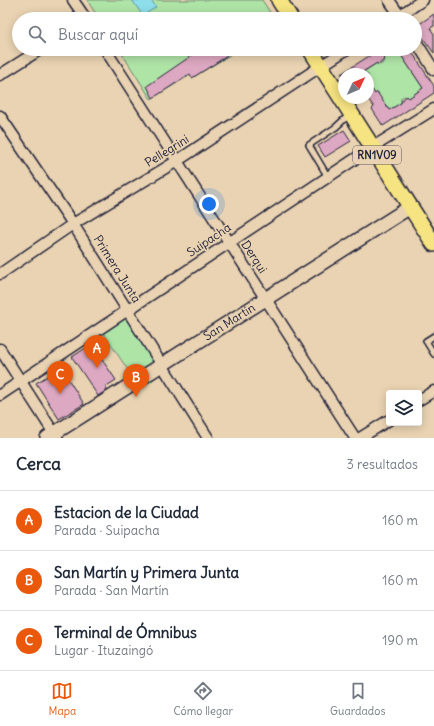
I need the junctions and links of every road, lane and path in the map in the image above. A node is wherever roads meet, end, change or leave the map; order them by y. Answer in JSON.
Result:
{"nodes":[{"id":1,"x":73,"y":0,"type":"edge"},
{"id":2,"x":279,"y":0,"type":"edge"},
{"id":3,"x":390,"y":0,"type":"edge"},
{"id":4,"x":423,"y":0,"type":"edge"},
{"id":5,"x":81,"y":12,"type":"edge"},
{"id":6,"x":287,"y":12,"type":"edge"},
{"id":7,"x":395,"y":12,"type":"edge"},
{"id":8,"x":406,"y":12,"type":"edge"},
{"id":9,"x":422,"y":51,"type":"edge"},
{"id":10,"x":30,"y":56,"type":"edge"},
{"id":11,"x":110,"y":56,"type":"edge"},
{"id":12,"x":315,"y":56,"type":"edge"},
{"id":13,"x":336,"y":56,"type":"edge"},
{"id":14,"x":321,"y":66,"type":"junction"},
{"id":15,"x":434,"y":70,"type":"edge"},
{"id":16,"x":0,"y":75,"type":"edge"},
{"id":17,"x":434,"y":109,"type":"edge"},
{"id":18,"x":351,"y":114,"type":"junction"},
{"id":19,"x":0,"y":116,"type":"edge"},
{"id":20,"x":373,"y":147,"type":"junction"},
{"id":21,"x":177,"y":161,"type":"junction"},
{"id":22,"x":328,"y":177,"type":"junction"},
{"id":23,"x":410,"y":206,"type":"junction"},
{"id":24,"x":73,"y":224,"type":"junction"},
{"id":25,"x":229,"y":242,"type":"junction"},
{"id":26,"x":434,"y":244,"type":"edge"},
{"id":27,"x":0,"y":274,"type":"edge"},
{"id":28,"x":265,"y":299,"type":"junction"},
{"id":29,"x":127,"y":310,"type":"junction"},
{"id":30,"x":434,"y":336,"type":"edge"},
{"id":31,"x":0,"y":349,"type":"edge"},
{"id":32,"x":434,"y":354,"type":"edge"},
{"id":33,"x":162,"y":365,"type":"junction"},
{"id":34,"x":20,"y":382,"type":"junction"},
{"id":35,"x":434,"y":391,"type":"edge"},
{"id":36,"x":0,"y":395,"type":"edge"},
{"id":37,"x":422,"y":398,"type":"edge"},
{"id":38,"x":386,"y":422,"type":"edge"},
{"id":39,"x":53,"y":437,"type":"edge"},
{"id":40,"x":208,"y":438,"type":"edge"},
{"id":41,"x":355,"y":438,"type":"edge"},
{"id":42,"x":360,"y":438,"type":"edge"}],
"edges":[{"from":1,"to":5,"type":"street"},
{"from":2,"to":6,"type":"main road"},
{"from":3,"to":7,"type":"street"},
{"from":4,"to":8,"type":"street"},
{"from":9,"to":15,"type":"street"},
{"from":10,"to":16,"type":"street"},
{"from":11,"to":21,"type":"street","name":"Derqui"},
{"from":12,"to":14,"type":"main road","number":"RN1V09"},
{"from":13,"to":14,"type":"street","name":"Pellegrini"},
{"from":14,"to":18,"type":"main road","number":"RN1V09"},
{"from":14,"to":21,"type":"street","name":"Pellegrini"},
{"from":17,"to":20,"type":"street","name":"Suipacha"},
{"from":18,"to":20,"type":"main road","number":"RN1V09"},
{"from":18,"to":22,"type":"lane"},
{"from":19,"to":24,"type":"street","name":"Primera Junta"},
{"from":20,"to":22,"type":"street","name":"Suipacha"},
{"from":20,"to":23,"type":"main road","number":"RN1V09"},
{"from":21,"to":24,"type":"street","name":"Pellegrini"},
{"from":21,"to":25,"type":"street","name":"Derqui"},
{"from":22,"to":25,"type":"street","name":"Suipacha"},
{"from":23,"to":26,"type":"main road","number":"RN1V09"},
{"from":23,"to":28,"type":"main road","name":"San Martín"},
{"from":24,"to":27,"type":"street","name":"Pellegrini"},
{"from":24,"to":29,"type":"street","name":"Primera Junta"},
{"from":25,"to":28,"type":"street","name":"Derqui"},
{"from":25,"to":29,"type":"street","name":"Suipacha"},
{"from":28,"to":33,"type":"main road","name":"San Martín"},
{"from":28,"to":41,"type":"street","name":"Derqui"},
{"from":29,"to":33,"type":"street","name":"Primera Junta"},
{"from":29,"to":34,"type":"street","name":"Suipacha"},
{"from":30,"to":32,"type":"lane"},
{"from":31,"to":34,"type":"street"},
{"from":33,"to":39,"type":"main road","name":"San Martín"},
{"from":33,"to":40,"type":"street","name":"Primera Junta"},
{"from":34,"to":36,"type":"street","name":"Suipacha"},
{"from":34,"to":39,"type":"street"},
{"from":35,"to":37,"type":"street"},
{"from":38,"to":42,"type":"street"}]}
